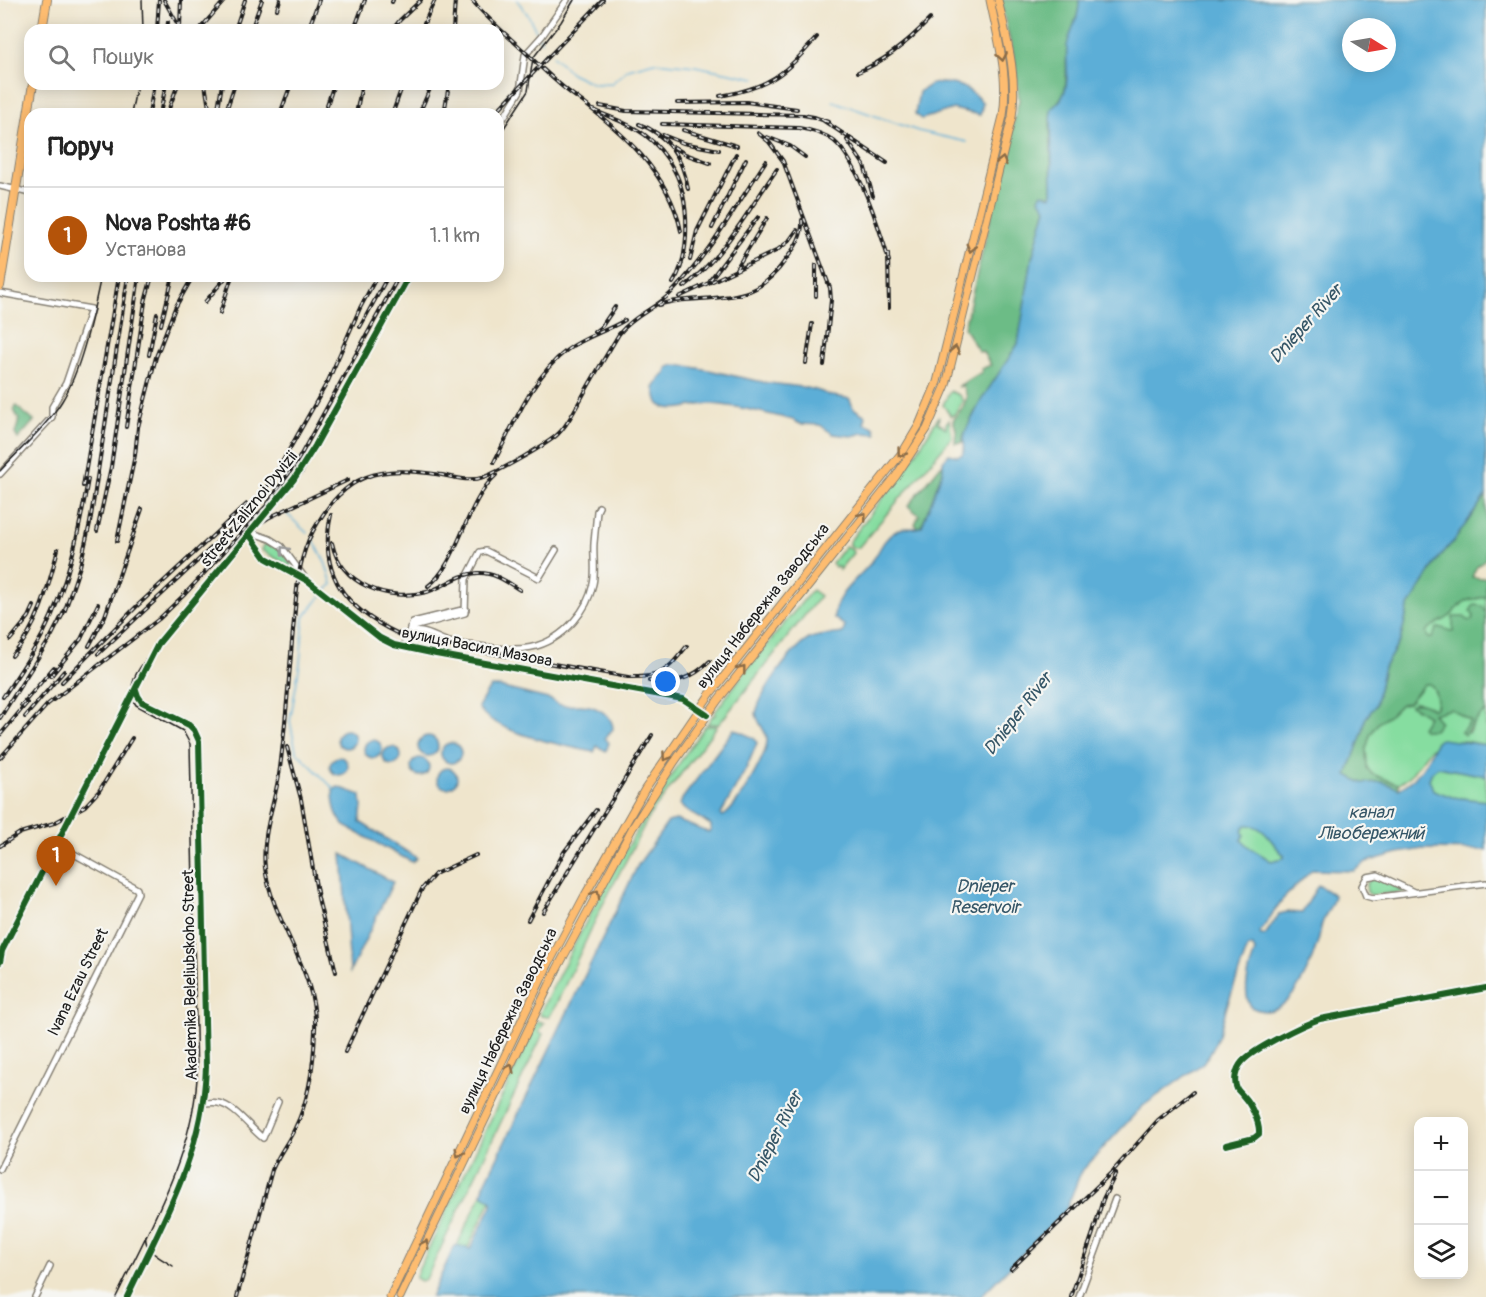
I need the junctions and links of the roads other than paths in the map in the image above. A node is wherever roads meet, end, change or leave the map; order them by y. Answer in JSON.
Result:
{"nodes":[{"id":1,"x":46,"y":0,"type":"edge"},
{"id":2,"x":567,"y":0,"type":"edge"},
{"id":3,"x":990,"y":0,"type":"edge"},
{"id":4,"x":998,"y":0,"type":"edge"},
{"id":5,"x":43,"y":24,"type":"edge"},
{"id":6,"x":32,"y":90,"type":"edge"},
{"id":7,"x":29,"y":108,"type":"edge"},
{"id":8,"x":504,"y":117,"type":"edge"},
{"id":9,"x":24,"y":140,"type":"edge"},
{"id":10,"x":0,"y":186,"type":"edge"},
{"id":11,"x":16,"y":190,"type":"junction"},
{"id":12,"x":24,"y":192,"type":"edge"},
{"id":13,"x":406,"y":282,"type":"edge"},
{"id":14,"x":0,"y":286,"type":"edge"},
{"id":15,"x":0,"y":292,"type":"edge"},
{"id":16,"x":0,"y":474,"type":"edge"},
{"id":17,"x":599,"y":507,"type":"dead end"},
{"id":18,"x":250,"y":533,"type":"junction"},
{"id":19,"x":556,"y":550,"type":"dead end"},
{"id":20,"x":308,"y":582,"type":"junction"},
{"id":21,"x":408,"y":635,"type":"junction"},
{"id":22,"x":403,"y":647,"type":"junction"},
{"id":23,"x":136,"y":690,"type":"junction"},
{"id":24,"x":699,"y":709,"type":"junction"},
{"id":25,"x":707,"y":715,"type":"junction"},
{"id":26,"x":56,"y":844,"type":"junction"},
{"id":27,"x":1486,"y":883,"type":"edge"},
{"id":28,"x":1414,"y":892,"type":"junction"},
{"id":29,"x":0,"y":962,"type":"edge"},
{"id":30,"x":1486,"y":988,"type":"edge"},
{"id":31,"x":278,"y":1102,"type":"dead end"},
{"id":32,"x":203,"y":1103,"type":"junction"},
{"id":33,"x":1226,"y":1145,"type":"dead end"},
{"id":34,"x":0,"y":1169,"type":"edge"},
{"id":35,"x":1115,"y":1199,"type":"dead end"},
{"id":36,"x":50,"y":1266,"type":"dead end"},
{"id":37,"x":35,"y":1297,"type":"edge"},
{"id":38,"x":127,"y":1297,"type":"edge"},
{"id":39,"x":390,"y":1297,"type":"edge"},
{"id":40,"x":400,"y":1297,"type":"edge"},
{"id":41,"x":1078,"y":1297,"type":"edge"}],
"edges":[{"from":1,"to":5,"type":"highway"},
{"from":2,"to":8,"type":"street"},
{"from":3,"to":24,"type":"main road","name":"вулиця Набережна Заводська","one_way":true},
{"from":25,"to":4,"type":"main road","name":"вулиця Набережна Заводська","one_way":true},
{"from":6,"to":7,"type":"highway"},
{"from":9,"to":11,"type":"highway"},
{"from":10,"to":11,"type":"street"},
{"from":11,"to":12,"type":"street"},
{"from":11,"to":14,"type":"highway"},
{"from":13,"to":18,"type":"street","name":"street Zaliznoi Dyvizii"},
{"from":15,"to":16,"type":"street"},
{"from":17,"to":21,"type":"street"},
{"from":18,"to":20,"type":"street","name":"вулиця Василя Мазова"},
{"from":20,"to":18,"type":"street","name":"вулиця Василя Мазова","one_way":true},
{"from":18,"to":23,"type":"street","name":"street Zaliznoi Dyvizii"},
{"from":19,"to":21,"type":"street"},
{"from":20,"to":22,"type":"street","name":"вулиця Василя Мазова"},
{"from":21,"to":22,"type":"street"},
{"from":22,"to":24,"type":"street","name":"вулиця Василя Мазова"},
{"from":23,"to":26,"type":"street","name":"street Zaliznoi Dyvizii"},
{"from":23,"to":32,"type":"street","name":"Akademika Beleliubskoho Street"},
{"from":24,"to":25,"type":"street","name":"вулиця Василя Мазова"},
{"from":24,"to":39,"type":"main road","name":"вулиця Набережна Заводська","one_way":true},
{"from":40,"to":25,"type":"main road","name":"вулиця Набережна Заводська","one_way":true},
{"from":26,"to":29,"type":"street","name":"street Zaliznoi Dyvizii"},
{"from":26,"to":34,"type":"street","name":"Ivana Ezau Street"},
{"from":27,"to":28,"type":"street"},
{"from":28,"to":28,"type":"street"},
{"from":30,"to":33,"type":"street"},
{"from":31,"to":32,"type":"street"},
{"from":32,"to":38,"type":"street","name":"Akademika Beleliubskoho Street"},
{"from":35,"to":41,"type":"street"},
{"from":36,"to":37,"type":"street"}]}
